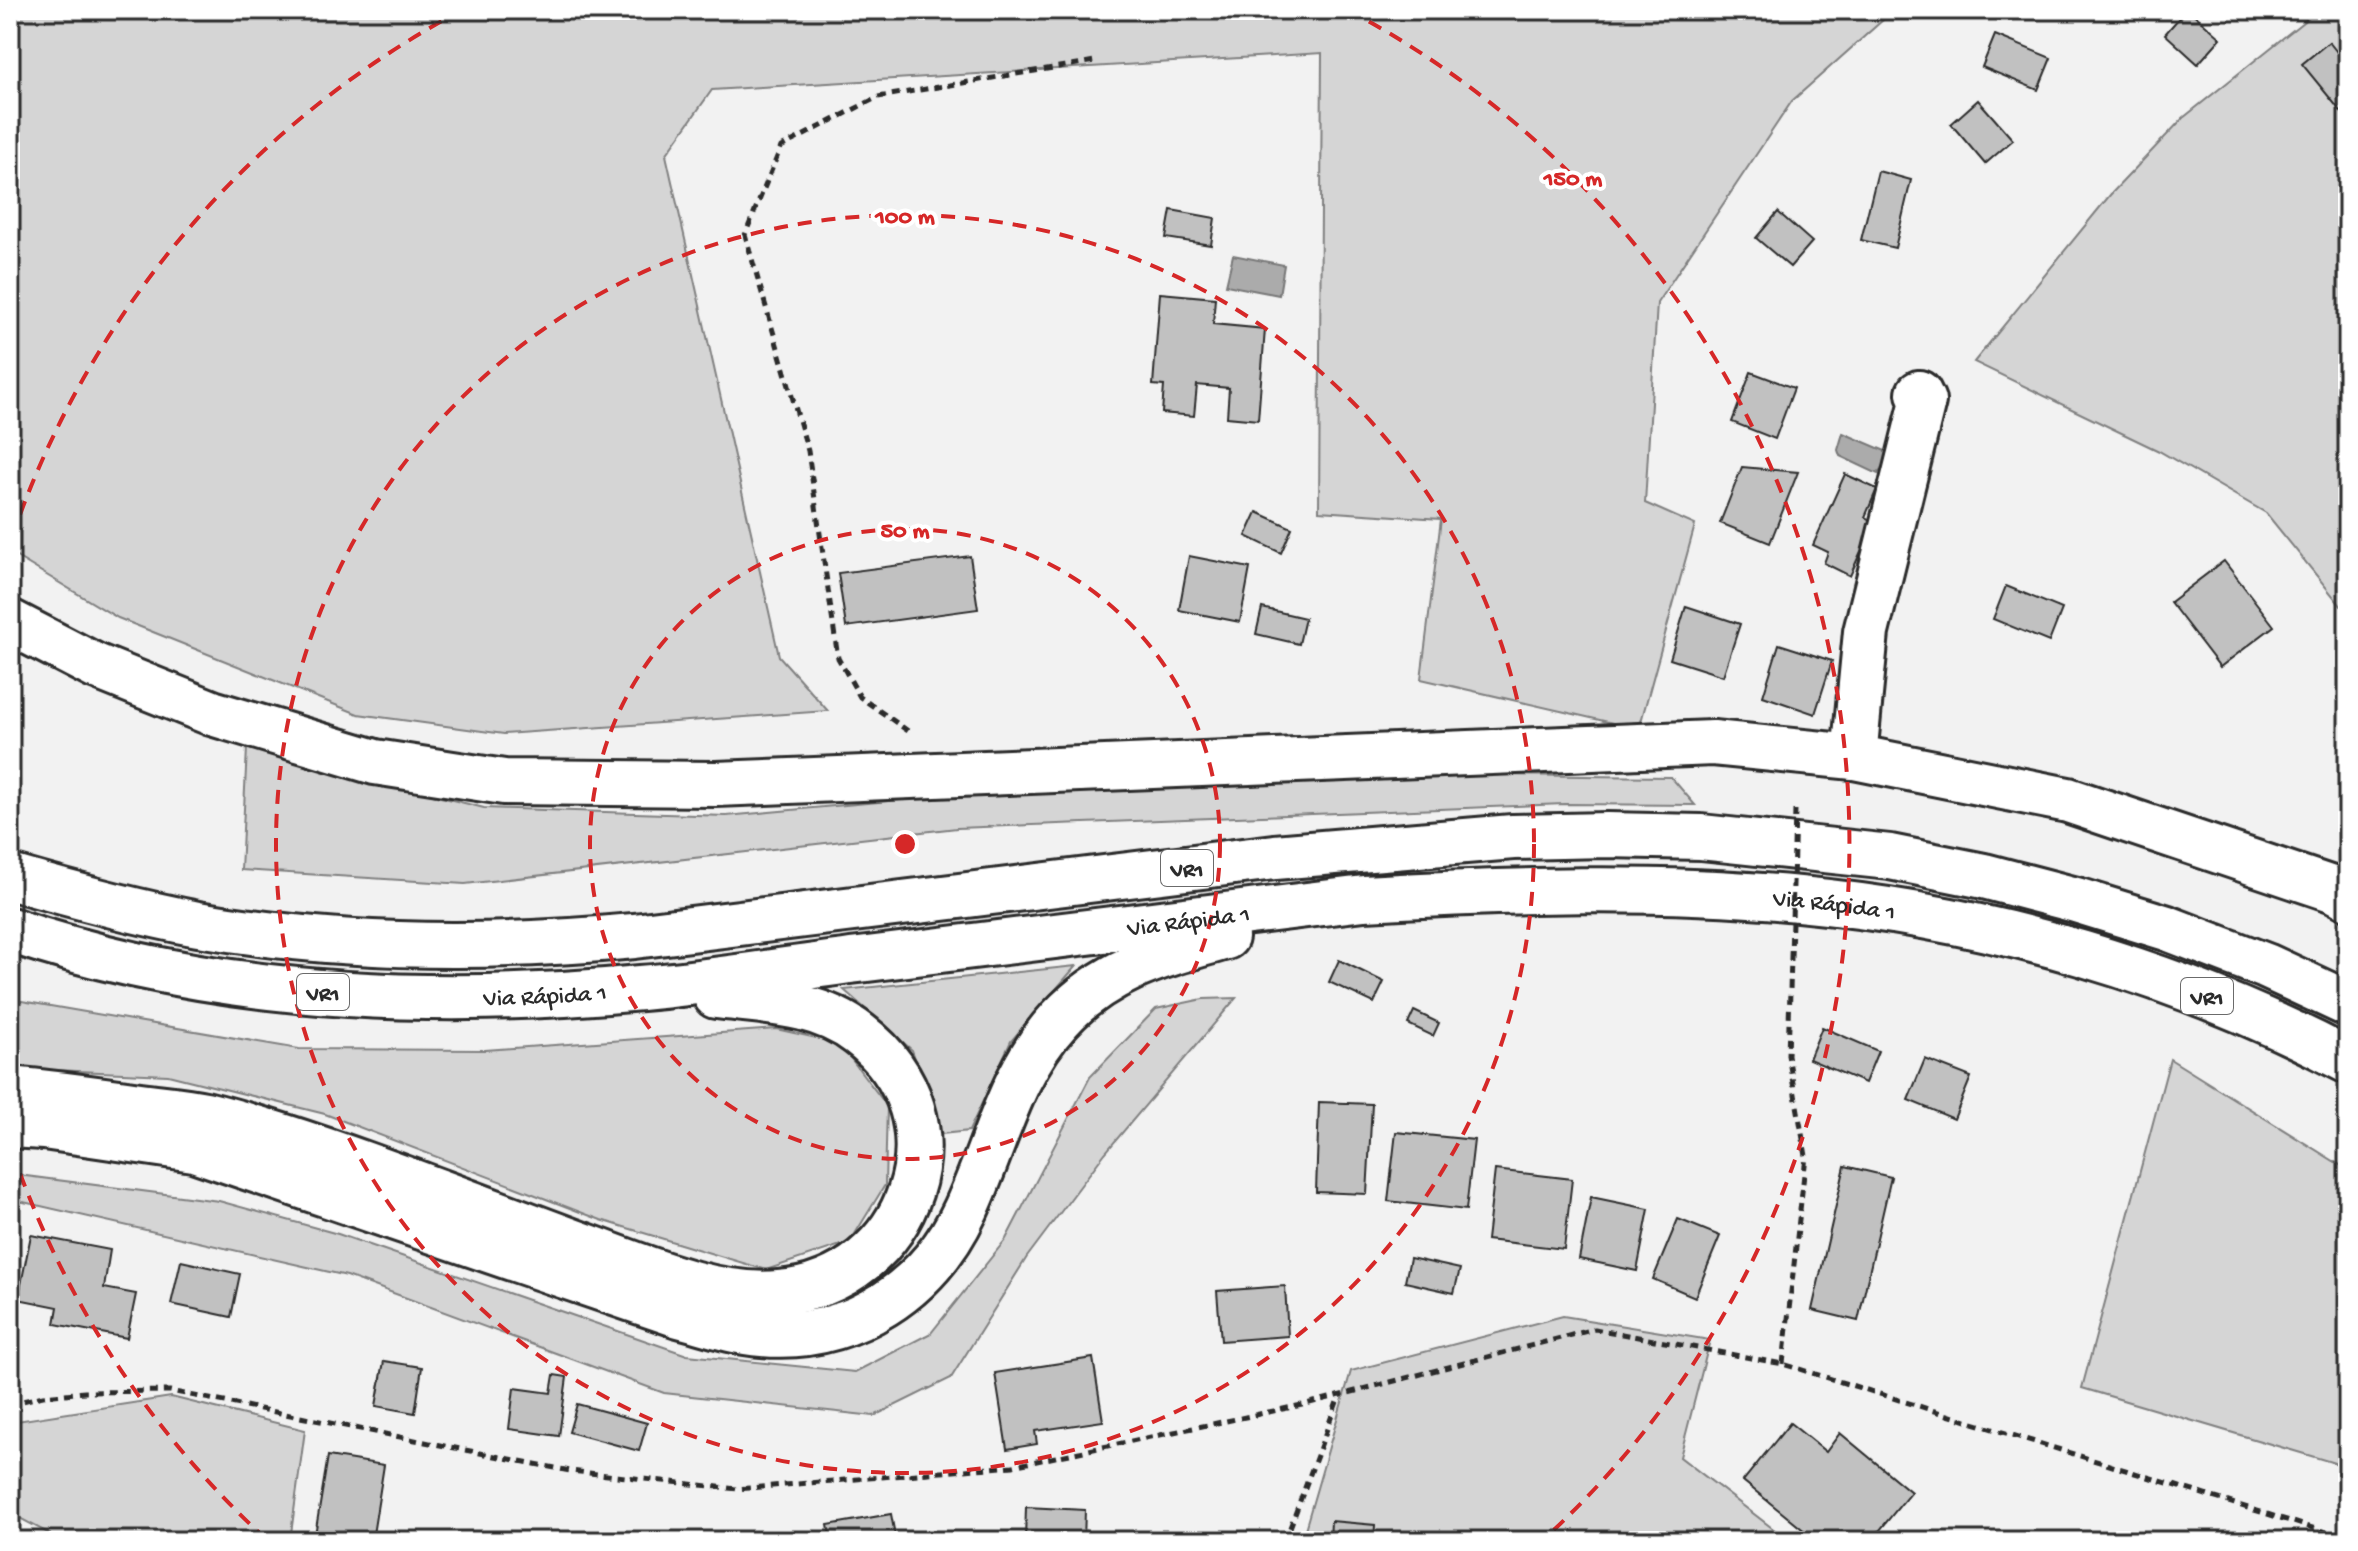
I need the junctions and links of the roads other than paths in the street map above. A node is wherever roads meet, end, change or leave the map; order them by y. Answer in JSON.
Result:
{"nodes":[{"id":1,"x":1919,"y":393,"type":"dead end"},
{"id":2,"x":10,"y":622,"type":"edge"},
{"id":3,"x":1854,"y":757,"type":"junction"},
{"id":4,"x":10,"y":877,"type":"edge"},
{"id":5,"x":2348,"y":897,"type":"edge"},
{"id":6,"x":1364,"y":898,"type":"junction"},
{"id":7,"x":10,"y":930,"type":"edge"},
{"id":8,"x":642,"y":988,"type":"junction"},
{"id":9,"x":2348,"y":1004,"type":"edge"},
{"id":10,"x":2348,"y":1061,"type":"edge"},
{"id":11,"x":10,"y":1089,"type":"edge"},
{"id":12,"x":10,"y":1125,"type":"edge"}],
"edges":[{"from":1,"to":3,"type":"main road"},
{"from":2,"to":3,"type":"main road"},
{"from":3,"to":5,"type":"main road"},
{"from":4,"to":9,"type":"main road","name":"Via Rápida 1","number":"VR1"},
{"from":6,"to":8,"type":"main road","name":"Via Rápida 1","number":"VR1"},
{"from":6,"to":10,"type":"main road","name":"Via Rápida 1","number":"VR1"},
{"from":6,"to":12,"type":"main road"},
{"from":7,"to":8,"type":"main road","name":"Via Rápida 1","number":"VR1"},
{"from":8,"to":11,"type":"main road"}]}
